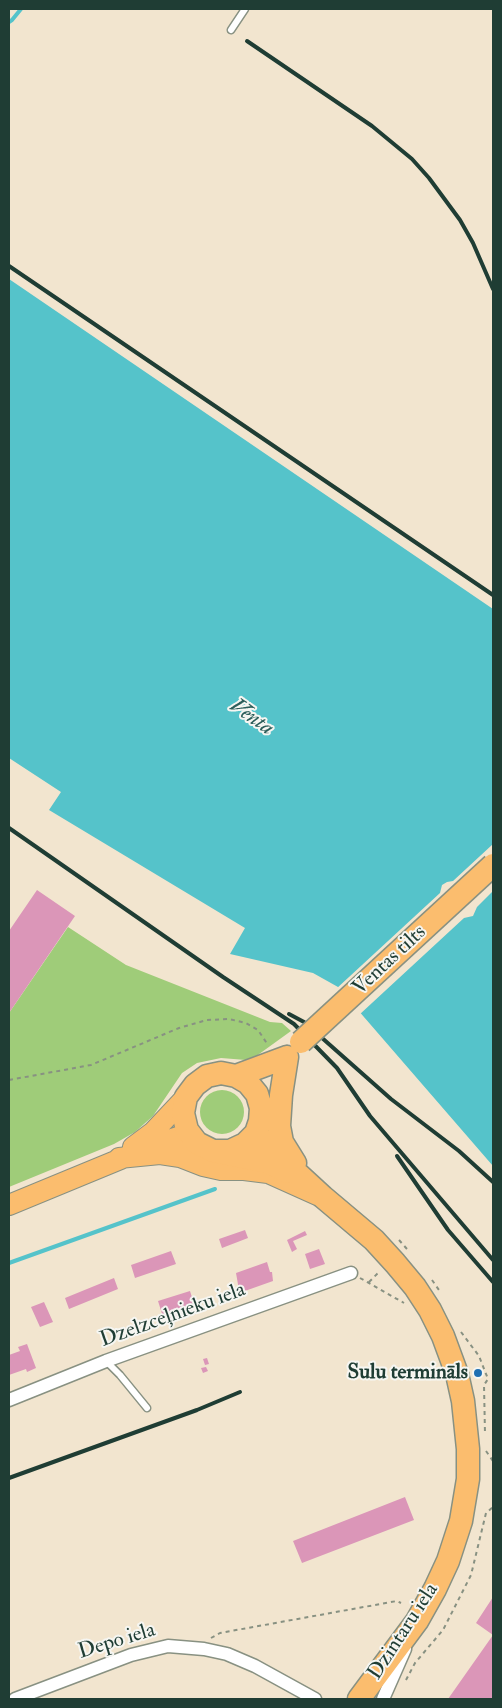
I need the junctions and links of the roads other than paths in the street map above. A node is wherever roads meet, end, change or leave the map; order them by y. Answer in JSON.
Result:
{"nodes":[{"id":1,"x":245,"y":9,"type":"edge"},
{"id":2,"x":231,"y":30,"type":"dead end"},
{"id":3,"x":493,"y":865,"type":"edge"},
{"id":4,"x":286,"y":1050,"type":"junction"},
{"id":5,"x":236,"y":1076,"type":"junction"},
{"id":6,"x":186,"y":1097,"type":"junction"},
{"id":7,"x":261,"y":1108,"type":"junction"},
{"id":8,"x":256,"y":1133,"type":"junction"},
{"id":9,"x":205,"y":1147,"type":"junction"},
{"id":10,"x":119,"y":1158,"type":"junction"},
{"id":11,"x":322,"y":1197,"type":"junction"},
{"id":12,"x":9,"y":1206,"type":"edge"},
{"id":13,"x":351,"y":1273,"type":"road end"},
{"id":14,"x":106,"y":1361,"type":"junction"},
{"id":15,"x":9,"y":1400,"type":"edge"},
{"id":16,"x":147,"y":1408,"type":"dead end"},
{"id":17,"x":417,"y":1621,"type":"junction"},
{"id":18,"x":15,"y":1699,"type":"edge"},
{"id":19,"x":314,"y":1699,"type":"edge"},
{"id":20,"x":359,"y":1699,"type":"edge"},
{"id":21,"x":384,"y":1699,"type":"edge"}],
"edges":[{"from":1,"to":2,"type":"lane"},
{"from":3,"to":4,"type":"highway","name":"Ventas tilts","bridge":true},
{"from":4,"to":5,"type":"highway"},
{"from":4,"to":7,"type":"highway"},
{"from":4,"to":11,"type":"highway"},
{"from":5,"to":6,"type":"highway"},
{"from":5,"to":7,"type":"highway"},
{"from":6,"to":9,"type":"highway"},
{"from":6,"to":10,"type":"main road"},
{"from":7,"to":8,"type":"highway"},
{"from":8,"to":9,"type":"highway"},
{"from":8,"to":11,"type":"highway"},
{"from":9,"to":10,"type":"main road"},
{"from":9,"to":11,"type":"highway"},
{"from":10,"to":11,"type":"main road"},
{"from":10,"to":12,"type":"main road"},
{"from":11,"to":17,"type":"highway","name":"Dzintaru iela"},
{"from":13,"to":14,"type":"street","name":"Dzelzceļnieku iela"},
{"from":14,"to":15,"type":"street","name":"Dzelzceļnieku iela"},
{"from":14,"to":16,"type":"lane"},
{"from":17,"to":20,"type":"highway","name":"Dzintaru iela"},
{"from":17,"to":21,"type":"street"},
{"from":18,"to":19,"type":"street","name":"Depo iela"}]}
